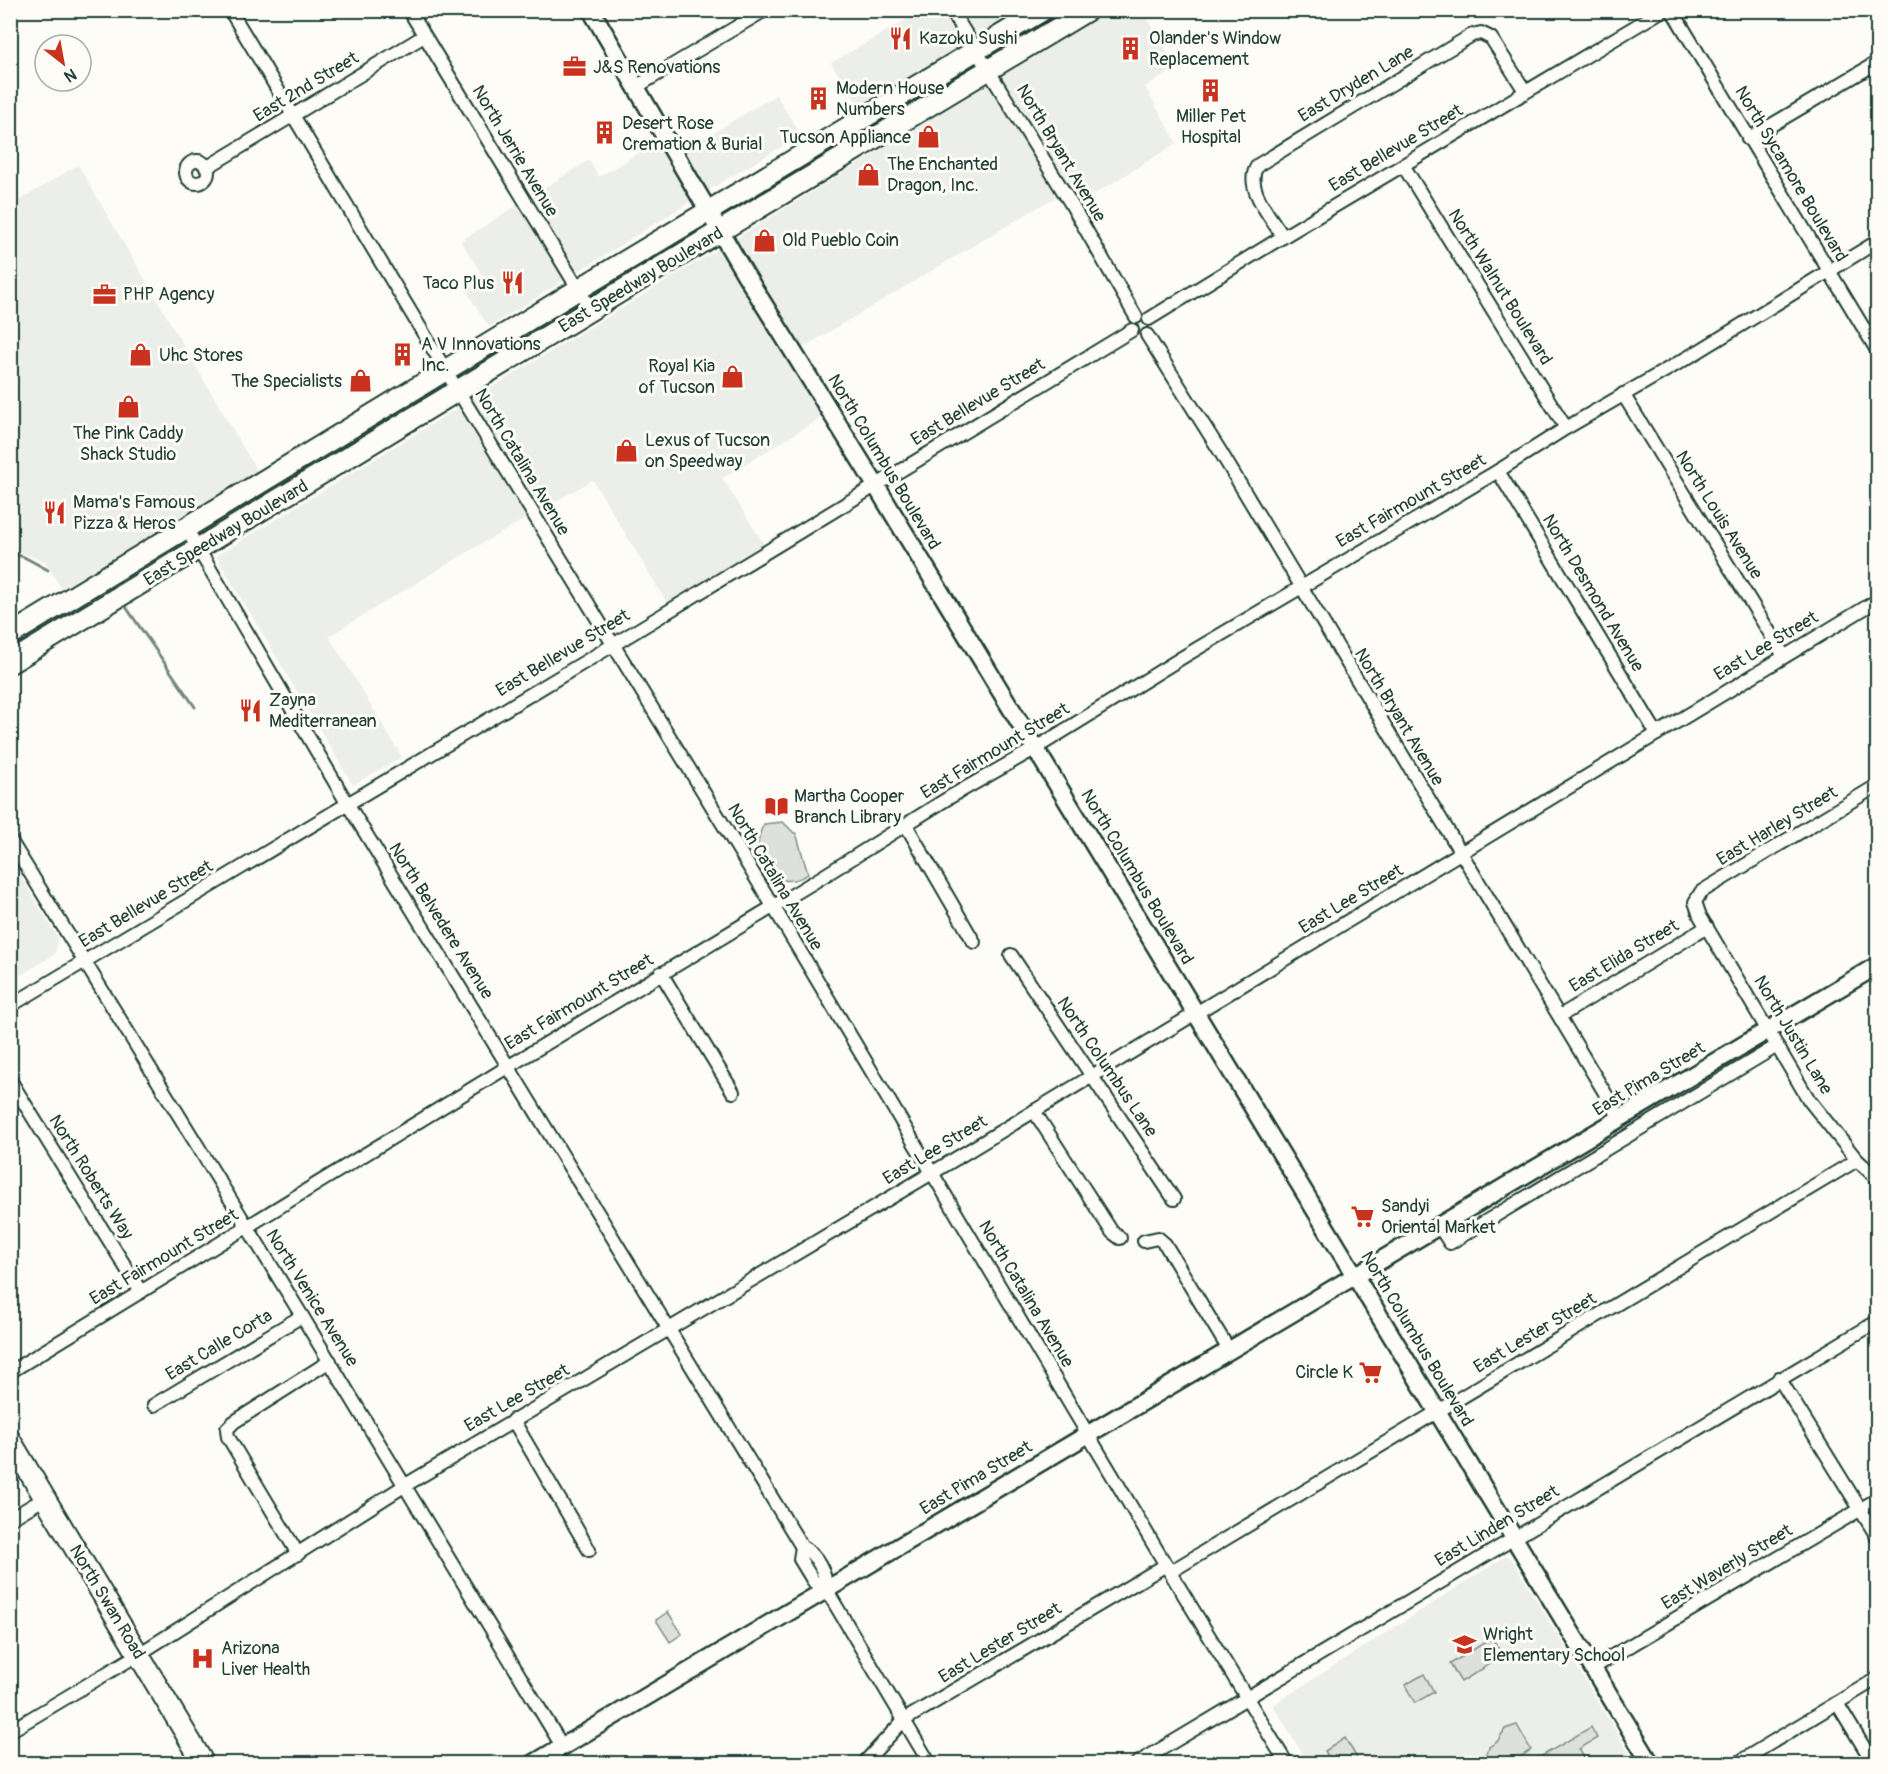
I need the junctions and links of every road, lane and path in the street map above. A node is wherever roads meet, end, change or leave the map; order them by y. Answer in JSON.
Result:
{"nodes":[{"id":1,"x":230,"y":10,"type":"edge"},
{"id":2,"x":409,"y":10,"type":"edge"},
{"id":3,"x":591,"y":10,"type":"edge"},
{"id":4,"x":765,"y":10,"type":"edge"},
{"id":5,"x":951,"y":10,"type":"edge"},
{"id":6,"x":1043,"y":10,"type":"edge"},
{"id":7,"x":1088,"y":10,"type":"edge"},
{"id":8,"x":1670,"y":12,"type":"edge"},
{"id":9,"x":424,"y":36,"type":"junction"},
{"id":10,"x":976,"y":50,"type":"junction"},
{"id":11,"x":1878,"y":62,"type":"edge"},
{"id":12,"x":989,"y":70,"type":"junction"},
{"id":13,"x":636,"y":87,"type":"junction"},
{"id":14,"x":1525,"y":91,"type":"junction"},
{"id":15,"x":294,"y":116,"type":"junction"},
{"id":16,"x":1748,"y":139,"type":"junction"},
{"id":17,"x":1403,"y":165,"type":"junction"},
{"id":18,"x":206,"y":168,"type":"dead end"},
{"id":19,"x":709,"y":212,"type":"junction"},
{"id":20,"x":721,"y":231,"type":"junction"},
{"id":21,"x":1283,"y":237,"type":"junction"},
{"id":22,"x":1878,"y":241,"type":"edge"},
{"id":23,"x":1829,"y":270,"type":"junction"},
{"id":24,"x":579,"y":289,"type":"junction"},
{"id":25,"x":591,"y":310,"type":"junction"},
{"id":26,"x":1136,"y":317,"type":"junction"},
{"id":27,"x":1149,"y":319,"type":"junction"},
{"id":28,"x":1132,"y":330,"type":"junction"},
{"id":29,"x":1147,"y":335,"type":"junction"},
{"id":30,"x":1878,"y":352,"type":"edge"},
{"id":31,"x":446,"y":371,"type":"junction"},
{"id":32,"x":458,"y":391,"type":"junction"},
{"id":33,"x":1623,"y":394,"type":"junction"},
{"id":34,"x":1566,"y":428,"type":"junction"},
{"id":35,"x":1498,"y":471,"type":"junction"},
{"id":36,"x":876,"y":484,"type":"junction"},
{"id":37,"x":186,"y":528,"type":"junction"},
{"id":38,"x":199,"y":549,"type":"junction"},
{"id":39,"x":1300,"y":587,"type":"junction"},
{"id":40,"x":1878,"y":600,"type":"edge"},
{"id":41,"x":10,"y":635,"type":"edge"},
{"id":42,"x":613,"y":645,"type":"junction"},
{"id":43,"x":1784,"y":656,"type":"junction"},
{"id":44,"x":10,"y":663,"type":"edge"},
{"id":45,"x":1657,"y":734,"type":"junction"},
{"id":46,"x":1036,"y":748,"type":"junction"},
{"id":47,"x":1878,"y":785,"type":"edge"},
{"id":48,"x":347,"y":803,"type":"junction"},
{"id":49,"x":906,"y":825,"type":"junction"},
{"id":50,"x":10,"y":840,"type":"edge"},
{"id":51,"x":1461,"y":853,"type":"junction"},
{"id":52,"x":1696,"y":899,"type":"joint"},
{"id":53,"x":773,"y":906,"type":"junction"},
{"id":54,"x":1707,"y":927,"type":"junction"},
{"id":55,"x":974,"y":942,"type":"dead end"},
{"id":56,"x":1011,"y":955,"type":"dead end"},
{"id":57,"x":85,"y":962,"type":"junction"},
{"id":58,"x":1878,"y":965,"type":"edge"},
{"id":59,"x":661,"y":973,"type":"junction"},
{"id":60,"x":10,"y":1006,"type":"edge"},
{"id":61,"x":1197,"y":1013,"type":"junction"},
{"id":62,"x":1560,"y":1016,"type":"junction"},
{"id":63,"x":1768,"y":1031,"type":"junction"},
{"id":64,"x":1777,"y":1046,"type":"junction"},
{"id":65,"x":509,"y":1066,"type":"junction"},
{"id":66,"x":1091,"y":1077,"type":"junction"},
{"id":67,"x":10,"y":1080,"type":"edge"},
{"id":68,"x":733,"y":1092,"type":"dead end"},
{"id":69,"x":1034,"y":1111,"type":"junction"},
{"id":70,"x":1620,"y":1118,"type":"junction"},
{"id":71,"x":1857,"y":1160,"type":"junction"},
{"id":72,"x":932,"y":1173,"type":"junction"},
{"id":73,"x":1878,"y":1179,"type":"edge"},
{"id":74,"x":1174,"y":1199,"type":"dead end"},
{"id":75,"x":1439,"y":1226,"type":"junction"},
{"id":76,"x":247,"y":1227,"type":"junction"},
{"id":77,"x":1120,"y":1238,"type":"dead end"},
{"id":78,"x":1144,"y":1240,"type":"dead end"},
{"id":79,"x":1356,"y":1276,"type":"junction"},
{"id":80,"x":141,"y":1292,"type":"junction"},
{"id":81,"x":303,"y":1316,"type":"junction"},
{"id":82,"x":1878,"y":1321,"type":"edge"},
{"id":83,"x":669,"y":1330,"type":"junction"},
{"id":84,"x":1229,"y":1350,"type":"junction"},
{"id":85,"x":330,"y":1361,"type":"junction"},
{"id":86,"x":10,"y":1372,"type":"edge"},
{"id":87,"x":1779,"y":1378,"type":"junction"},
{"id":88,"x":153,"y":1405,"type":"dead end"},
{"id":89,"x":1439,"y":1412,"type":"junction"},
{"id":90,"x":513,"y":1420,"type":"junction"},
{"id":91,"x":1089,"y":1434,"type":"junction"},
{"id":92,"x":10,"y":1440,"type":"edge"},
{"id":93,"x":404,"y":1486,"type":"junction"},
{"id":94,"x":45,"y":1498,"type":"junction"},
{"id":95,"x":1878,"y":1499,"type":"edge"},
{"id":96,"x":1860,"y":1509,"type":"junction"},
{"id":97,"x":10,"y":1519,"type":"edge"},
{"id":98,"x":1514,"y":1536,"type":"junction"},
{"id":99,"x":1878,"y":1538,"type":"edge"},
{"id":100,"x":589,"y":1550,"type":"dead end"},
{"id":101,"x":298,"y":1554,"type":"junction"},
{"id":102,"x":1168,"y":1569,"type":"junction"},
{"id":103,"x":826,"y":1589,"type":"junction"},
{"id":104,"x":139,"y":1654,"type":"junction"},
{"id":105,"x":1594,"y":1667,"type":"junction"},
{"id":106,"x":1878,"y":1678,"type":"edge"},
{"id":107,"x":1246,"y":1697,"type":"junction"},
{"id":108,"x":1837,"y":1703,"type":"junction"},
{"id":109,"x":904,"y":1720,"type":"junction"},
{"id":110,"x":10,"y":1731,"type":"edge"},
{"id":111,"x":562,"y":1746,"type":"junction"},
{"id":112,"x":204,"y":1764,"type":"edge"},
{"id":113,"x":533,"y":1764,"type":"edge"},
{"id":114,"x":863,"y":1764,"type":"edge"},
{"id":115,"x":930,"y":1764,"type":"edge"},
{"id":116,"x":1136,"y":1764,"type":"edge"},
{"id":117,"x":1287,"y":1764,"type":"edge"},
{"id":118,"x":1652,"y":1764,"type":"edge"},
{"id":119,"x":1736,"y":1764,"type":"edge"},
{"id":120,"x":1874,"y":1764,"type":"edge"}],
"edges":[{"from":1,"to":15,"type":"street","name":"North Catalina Avenue"},
{"from":2,"to":9,"type":"street","name":"North Jerrie Avenue"},
{"from":3,"to":13,"type":"street","name":"North Columbus Boulevard"},
{"from":4,"to":13,"type":"street"},
{"from":5,"to":10,"type":"street","name":"North Bryant Avenue"},
{"from":6,"to":10,"type":"main road","name":"East Speedway Boulevard"},
{"from":7,"to":12,"type":"main road","name":"East Speedway Boulevard"},
{"from":8,"to":14,"type":"street","name":"East Bellevue Street"},
{"from":8,"to":16,"type":"street","name":"North Sycamore Boulevard"},
{"from":9,"to":15,"type":"street","name":"East 2nd Street"},
{"from":9,"to":24,"type":"street","name":"North Jerrie Avenue"},
{"from":10,"to":12,"type":"street","name":"North Bryant Avenue"},
{"from":10,"to":19,"type":"main road","name":"East Speedway Boulevard"},
{"from":11,"to":16,"type":"street"},
{"from":12,"to":20,"type":"main road","name":"East Speedway Boulevard"},
{"from":12,"to":26,"type":"street","name":"North Bryant Avenue"},
{"from":13,"to":19,"type":"street","name":"North Columbus Boulevard"},
{"from":14,"to":17,"type":"street","name":"East Bellevue Street"},
{"from":14,"to":21,"type":"street","name":"East Dryden Lane"},
{"from":15,"to":18,"type":"street","name":"East 2nd Street"},
{"from":15,"to":31,"type":"street","name":"North Catalina Avenue"},
{"from":16,"to":23,"type":"street","name":"North Sycamore Boulevard"},
{"from":17,"to":21,"type":"street","name":"East Bellevue Street"},
{"from":17,"to":34,"type":"street","name":"North Walnut Boulevard"},
{"from":19,"to":20,"type":"street","name":"North Columbus Boulevard"},
{"from":19,"to":24,"type":"main road","name":"East Speedway Boulevard"},
{"from":20,"to":25,"type":"main road","name":"East Speedway Boulevard"},
{"from":20,"to":36,"type":"street","name":"North Columbus Boulevard"},
{"from":21,"to":27,"type":"street","name":"East Bellevue Street"},
{"from":22,"to":23,"type":"street","name":"East Fairmount Street"},
{"from":23,"to":30,"type":"street","name":"North Sycamore Boulevard"},
{"from":23,"to":33,"type":"street","name":"East Fairmount Street"},
{"from":24,"to":25,"type":"street","name":"North Jerrie Avenue"},
{"from":24,"to":31,"type":"main road","name":"East Speedway Boulevard"},
{"from":25,"to":32,"type":"main road","name":"East Speedway Boulevard"},
{"from":26,"to":27,"type":"street"},
{"from":26,"to":28,"type":"street"},
{"from":27,"to":29,"type":"street"},
{"from":28,"to":29,"type":"street"},
{"from":28,"to":36,"type":"street","name":"East Bellevue Street"},
{"from":29,"to":39,"type":"street","name":"North Bryant Avenue"},
{"from":31,"to":32,"type":"street","name":"North Catalina Avenue"},
{"from":31,"to":37,"type":"main road","name":"East Speedway Boulevard"},
{"from":32,"to":38,"type":"main road","name":"East Speedway Boulevard"},
{"from":32,"to":42,"type":"street","name":"North Catalina Avenue"},
{"from":33,"to":34,"type":"street","name":"East Fairmount Street"},
{"from":33,"to":43,"type":"street","name":"North Louis Avenue"},
{"from":34,"to":35,"type":"street","name":"East Fairmount Street"},
{"from":35,"to":39,"type":"street","name":"East Fairmount Street"},
{"from":35,"to":45,"type":"street","name":"North Desmond Avenue"},
{"from":36,"to":42,"type":"street","name":"East Bellevue Street"},
{"from":36,"to":46,"type":"street","name":"North Columbus Boulevard"},
{"from":37,"to":38,"type":"street","name":"North Belvedere Avenue"},
{"from":37,"to":41,"type":"main road","name":"East Speedway Boulevard"},
{"from":38,"to":44,"type":"main road","name":"East Speedway Boulevard"},
{"from":38,"to":48,"type":"street","name":"North Belvedere Avenue"},
{"from":39,"to":46,"type":"street","name":"East Fairmount Street"},
{"from":39,"to":51,"type":"street","name":"North Bryant Avenue"},
{"from":40,"to":43,"type":"street","name":"East Lee Street"},
{"from":42,"to":48,"type":"street","name":"East Bellevue Street"},
{"from":42,"to":53,"type":"street","name":"North Catalina Avenue"},
{"from":43,"to":45,"type":"street","name":"East Lee Street"},
{"from":45,"to":51,"type":"street","name":"East Lee Street"},
{"from":46,"to":49,"type":"street","name":"East Fairmount Street"},
{"from":46,"to":61,"type":"street","name":"North Columbus Boulevard"},
{"from":47,"to":52,"type":"street","name":"East Harley Street"},
{"from":48,"to":57,"type":"street","name":"East Bellevue Street"},
{"from":48,"to":65,"type":"street","name":"North Belvedere Avenue"},
{"from":49,"to":53,"type":"street","name":"East Fairmount Street"},
{"from":49,"to":55,"type":"street"},
{"from":50,"to":57,"type":"street","name":"North Venice Avenue"},
{"from":51,"to":61,"type":"street","name":"East Lee Street"},
{"from":51,"to":62,"type":"street","name":"North Bryant Avenue"},
{"from":52,"to":54,"type":"street","name":"North Justin Lane"},
{"from":53,"to":59,"type":"street","name":"East Fairmount Street"},
{"from":53,"to":72,"type":"street","name":"North Catalina Avenue"},
{"from":54,"to":62,"type":"street","name":"East Elida Street"},
{"from":54,"to":63,"type":"street","name":"North Justin Lane"},
{"from":56,"to":66,"type":"street","name":"North Columbus Lane"},
{"from":57,"to":60,"type":"street","name":"East Bellevue Street"},
{"from":57,"to":76,"type":"street","name":"North Venice Avenue"},
{"from":58,"to":63,"type":"street","name":"East Pima Street"},
{"from":59,"to":65,"type":"street","name":"East Fairmount Street"},
{"from":59,"to":68,"type":"street"},
{"from":61,"to":66,"type":"street","name":"East Lee Street"},
{"from":61,"to":79,"type":"street","name":"North Columbus Boulevard"},
{"from":62,"to":70,"type":"street","name":"North Bryant Avenue"},
{"from":63,"to":64,"type":"street","name":"North Justin Lane"},
{"from":63,"to":70,"type":"street","name":"East Pima Street"},
{"from":64,"to":71,"type":"street","name":"North Justin Lane"},
{"from":64,"to":75,"type":"street"},
{"from":65,"to":76,"type":"street","name":"East Fairmount Street"},
{"from":65,"to":83,"type":"street","name":"North Belvedere Avenue"},
{"from":66,"to":69,"type":"street","name":"East Lee Street"},
{"from":66,"to":74,"type":"street","name":"North Columbus Lane"},
{"from":67,"to":80,"type":"street","name":"North Roberts Way"},
{"from":69,"to":72,"type":"street","name":"East Lee Street"},
{"from":69,"to":77,"type":"street"},
{"from":70,"to":75,"type":"street","name":"East Pima Street"},
{"from":71,"to":73,"type":"street","name":"North Justin Lane"},
{"from":71,"to":89,"type":"street","name":"East Lester Street"},
{"from":72,"to":83,"type":"street","name":"East Lee Street"},
{"from":72,"to":91,"type":"street","name":"North Catalina Avenue"},
{"from":75,"to":79,"type":"street","name":"East Pima Street"},
{"from":76,"to":80,"type":"street","name":"East Fairmount Street"},
{"from":76,"to":81,"type":"street","name":"North Venice Avenue"},
{"from":78,"to":84,"type":"street"},
{"from":79,"to":84,"type":"street","name":"East Pima Street"},
{"from":79,"to":89,"type":"street","name":"North Columbus Boulevard"},
{"from":80,"to":86,"type":"street","name":"East Fairmount Street"},
{"from":81,"to":85,"type":"street","name":"North Venice Avenue"},
{"from":81,"to":88,"type":"street","name":"East Calle Corta"},
{"from":82,"to":87,"type":"street","name":"East Linden Street"},
{"from":83,"to":90,"type":"street","name":"East Lee Street"},
{"from":83,"to":103,"type":"street","name":"North Belvedere Avenue"},
{"from":84,"to":91,"type":"street","name":"East Pima Street"},
{"from":85,"to":93,"type":"street","name":"North Venice Avenue"},
{"from":85,"to":101,"type":"street"},
{"from":87,"to":96,"type":"street"},
{"from":87,"to":98,"type":"street","name":"East Linden Street"},
{"from":89,"to":98,"type":"street","name":"North Columbus Boulevard"},
{"from":89,"to":102,"type":"street","name":"East Lester Street"},
{"from":90,"to":93,"type":"street","name":"East Lee Street"},
{"from":90,"to":100,"type":"street"},
{"from":91,"to":102,"type":"street","name":"North Catalina Avenue"},
{"from":91,"to":103,"type":"street","name":"East Pima Street"},
{"from":92,"to":94,"type":"main road","name":"North Swan Road"},
{"from":93,"to":101,"type":"street","name":"East Lee Street"},
{"from":93,"to":111,"type":"street","name":"North Venice Avenue"},
{"from":94,"to":97,"type":"street"},
{"from":94,"to":104,"type":"main road","name":"North Swan Road"},
{"from":95,"to":96,"type":"street","name":"East Waverly Street"},
{"from":96,"to":99,"type":"street"},
{"from":96,"to":105,"type":"street","name":"East Waverly Street"},
{"from":98,"to":105,"type":"street","name":"North Columbus Boulevard"},
{"from":98,"to":107,"type":"street","name":"East Linden Street"},
{"from":101,"to":104,"type":"street","name":"East Lee Street"},
{"from":102,"to":107,"type":"street","name":"North Catalina Avenue"},
{"from":102,"to":109,"type":"street","name":"East Lester Street"},
{"from":103,"to":109,"type":"street"},
{"from":103,"to":111,"type":"street","name":"East Pima Street"},
{"from":104,"to":110,"type":"street","name":"East Lee Street"},
{"from":104,"to":112,"type":"main road","name":"North Swan Road"},
{"from":105,"to":118,"type":"street","name":"North Columbus Boulevard"},
{"from":106,"to":108,"type":"street"},
{"from":107,"to":116,"type":"street","name":"East Linden Street"},
{"from":107,"to":117,"type":"street","name":"North Catalina Avenue"},
{"from":108,"to":119,"type":"street"},
{"from":108,"to":120,"type":"street"},
{"from":109,"to":114,"type":"street","name":"East Lester Street"},
{"from":109,"to":115,"type":"street"},
{"from":111,"to":113,"type":"street","name":"East Pima Street"}]}
